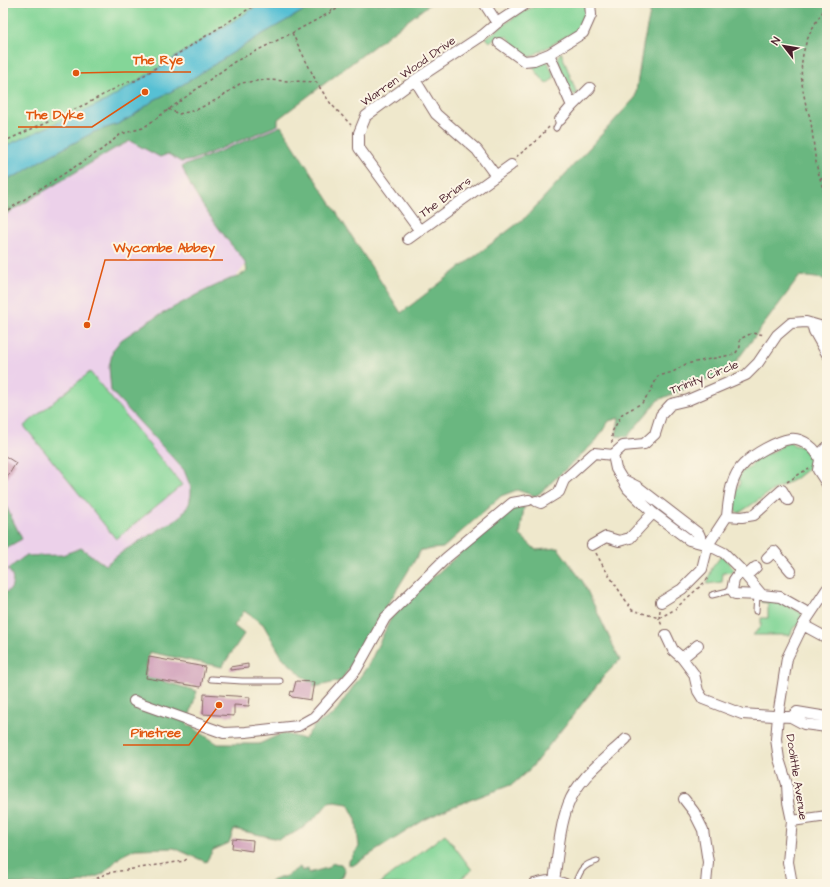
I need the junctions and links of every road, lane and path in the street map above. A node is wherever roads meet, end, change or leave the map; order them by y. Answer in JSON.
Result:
{"nodes":[{"id":1,"x":258,"y":3,"type":"edge"},
{"id":2,"x":337,"y":3,"type":"edge"},
{"id":3,"x":348,"y":3,"type":"edge"},
{"id":4,"x":484,"y":3,"type":"edge"},
{"id":5,"x":527,"y":3,"type":"edge"},
{"id":6,"x":590,"y":3,"type":"edge"},
{"id":7,"x":827,"y":6,"type":"edge"},
{"id":8,"x":330,"y":13,"type":"junction"},
{"id":9,"x":497,"y":23,"type":"junction"},
{"id":10,"x":292,"y":33,"type":"junction"},
{"id":11,"x":499,"y":43,"type":"dead end"},
{"id":12,"x":549,"y":54,"type":"junction"},
{"id":13,"x":415,"y":80,"type":"junction"},
{"id":14,"x":316,"y":82,"type":"junction"},
{"id":15,"x":590,"y":88,"type":"dead end"},
{"id":16,"x":572,"y":106,"type":"junction"},
{"id":17,"x":168,"y":109,"type":"junction"},
{"id":18,"x":558,"y":124,"type":"joint"},
{"id":19,"x":359,"y":133,"type":"junction"},
{"id":20,"x":3,"y":142,"type":"edge"},
{"id":21,"x":511,"y":165,"type":"joint"},
{"id":22,"x":496,"y":176,"type":"junction"},
{"id":23,"x":820,"y":178,"type":"junction"},
{"id":24,"x":827,"y":181,"type":"edge"},
{"id":25,"x":827,"y":204,"type":"edge"},
{"id":26,"x":3,"y":213,"type":"edge"},
{"id":27,"x":420,"y":231,"type":"junction"},
{"id":28,"x":408,"y":239,"type":"dead end"},
{"id":29,"x":812,"y":324,"type":"junction"},
{"id":30,"x":776,"y":334,"type":"junction"},
{"id":31,"x":827,"y":334,"type":"edge"},
{"id":32,"x":827,"y":354,"type":"edge"},
{"id":33,"x":827,"y":447,"type":"edge"},
{"id":34,"x":613,"y":455,"type":"junction"},
{"id":35,"x":822,"y":460,"type":"edge"},
{"id":36,"x":622,"y":479,"type":"junction"},
{"id":37,"x":827,"y":484,"type":"edge"},
{"id":38,"x":782,"y":490,"type":"junction"},
{"id":39,"x":788,"y":500,"type":"dead end"},
{"id":40,"x":653,"y":513,"type":"junction"},
{"id":41,"x":726,"y":516,"type":"junction"},
{"id":42,"x":705,"y":544,"type":"junction"},
{"id":43,"x":592,"y":545,"type":"joint"},
{"id":44,"x":767,"y":558,"type":"dead end"},
{"id":45,"x":756,"y":567,"type":"dead end"},
{"id":46,"x":791,"y":571,"type":"dead end"},
{"id":47,"x":743,"y":573,"type":"junction"},
{"id":48,"x":708,"y":576,"type":"dead end"},
{"id":49,"x":827,"y":589,"type":"edge"},
{"id":50,"x":732,"y":590,"type":"junction"},
{"id":51,"x":712,"y":595,"type":"dead end"},
{"id":52,"x":759,"y":595,"type":"junction"},
{"id":53,"x":661,"y":602,"type":"dead end"},
{"id":54,"x":756,"y":611,"type":"dead end"},
{"id":55,"x":810,"y":614,"type":"junction"},
{"id":56,"x":803,"y":625,"type":"junction"},
{"id":57,"x":666,"y":635,"type":"dead end"},
{"id":58,"x":827,"y":638,"type":"edge"},
{"id":59,"x":698,"y":645,"type":"dead end"},
{"id":60,"x":682,"y":658,"type":"junction"},
{"id":61,"x":211,"y":679,"type":"dead end"},
{"id":62,"x":280,"y":681,"type":"dead end"},
{"id":63,"x":134,"y":702,"type":"dead end"},
{"id":64,"x":778,"y":716,"type":"junction"},
{"id":65,"x":827,"y":717,"type":"edge"},
{"id":66,"x":791,"y":718,"type":"junction"},
{"id":67,"x":827,"y":727,"type":"edge"},
{"id":68,"x":619,"y":742,"type":"dead end"},
{"id":69,"x":684,"y":799,"type":"dead end"},
{"id":70,"x":827,"y":816,"type":"edge"},
{"id":71,"x":792,"y":821,"type":"junction"},
{"id":72,"x":188,"y":858,"type":"dead end"},
{"id":73,"x":597,"y":861,"type":"dead end"},
{"id":74,"x":554,"y":880,"type":"junction"},
{"id":75,"x":86,"y":884,"type":"edge"},
{"id":76,"x":534,"y":884,"type":"edge"},
{"id":77,"x":565,"y":884,"type":"edge"},
{"id":78,"x":575,"y":884,"type":"edge"},
{"id":79,"x":706,"y":884,"type":"edge"},
{"id":80,"x":792,"y":884,"type":"edge"}],
"edges":[{"from":1,"to":20,"type":"path"},
{"from":2,"to":8,"type":"path"},
{"from":3,"to":8,"type":"path"},
{"from":4,"to":9,"type":"street"},
{"from":5,"to":9,"type":"street","name":"Warren Wood Drive"},
{"from":6,"to":12,"type":"street"},
{"from":7,"to":23,"type":"path"},
{"from":8,"to":10,"type":"path"},
{"from":9,"to":13,"type":"street","name":"Warren Wood Drive"},
{"from":10,"to":14,"type":"path"},
{"from":10,"to":17,"type":"path"},
{"from":11,"to":12,"type":"street"},
{"from":12,"to":16,"type":"street"},
{"from":13,"to":19,"type":"street","name":"Warren Wood Drive"},
{"from":13,"to":22,"type":"street"},
{"from":14,"to":17,"type":"path"},
{"from":14,"to":19,"type":"path"},
{"from":15,"to":16,"type":"street"},
{"from":16,"to":18,"type":"street"},
{"from":17,"to":26,"type":"path"},
{"from":18,"to":21,"type":"path"},
{"from":19,"to":27,"type":"street"},
{"from":21,"to":22,"type":"street","name":"The Briars"},
{"from":22,"to":27,"type":"street","name":"The Briars"},
{"from":23,"to":24,"type":"path"},
{"from":23,"to":25,"type":"path"},
{"from":27,"to":28,"type":"street","name":"The Briars"},
{"from":29,"to":30,"type":"street","name":"Trinity Circle"},
{"from":29,"to":31,"type":"street"},
{"from":29,"to":32,"type":"street"},
{"from":30,"to":34,"type":"street","name":"Trinity Circle"},
{"from":30,"to":34,"type":"path"},
{"from":33,"to":35,"type":"street"},
{"from":34,"to":36,"type":"street"},
{"from":34,"to":63,"type":"street"},
{"from":35,"to":37,"type":"street"},
{"from":35,"to":38,"type":"path"},
{"from":35,"to":41,"type":"street"},
{"from":36,"to":40,"type":"street"},
{"from":36,"to":42,"type":"street"},
{"from":38,"to":39,"type":"street"},
{"from":38,"to":41,"type":"street"},
{"from":40,"to":42,"type":"street"},
{"from":40,"to":43,"type":"street"},
{"from":41,"to":42,"type":"street"},
{"from":42,"to":47,"type":"street"},
{"from":42,"to":53,"type":"street"},
{"from":43,"to":48,"type":"path"},
{"from":44,"to":46,"type":"street"},
{"from":45,"to":47,"type":"street"},
{"from":47,"to":50,"type":"street"},
{"from":47,"to":52,"type":"street"},
{"from":49,"to":55,"type":"street","name":"Doolittle Avenue"},
{"from":50,"to":51,"type":"lane"},
{"from":50,"to":52,"type":"street"},
{"from":52,"to":54,"type":"lane"},
{"from":52,"to":55,"type":"street"},
{"from":55,"to":56,"type":"street","name":"Doolittle Avenue"},
{"from":56,"to":58,"type":"street"},
{"from":56,"to":64,"type":"street","name":"Doolittle Avenue"},
{"from":57,"to":60,"type":"street"},
{"from":59,"to":60,"type":"street"},
{"from":60,"to":64,"type":"street"},
{"from":61,"to":62,"type":"lane"},
{"from":64,"to":66,"type":"street"},
{"from":64,"to":71,"type":"street","name":"Doolittle Avenue"},
{"from":65,"to":66,"type":"street"},
{"from":66,"to":67,"type":"street"},
{"from":68,"to":74,"type":"street"},
{"from":69,"to":79,"type":"street"},
{"from":70,"to":71,"type":"street"},
{"from":71,"to":80,"type":"street","name":"Doolittle Avenue"},
{"from":72,"to":75,"type":"path"},
{"from":73,"to":78,"type":"lane"},
{"from":74,"to":76,"type":"street"},
{"from":74,"to":77,"type":"street"}]}
